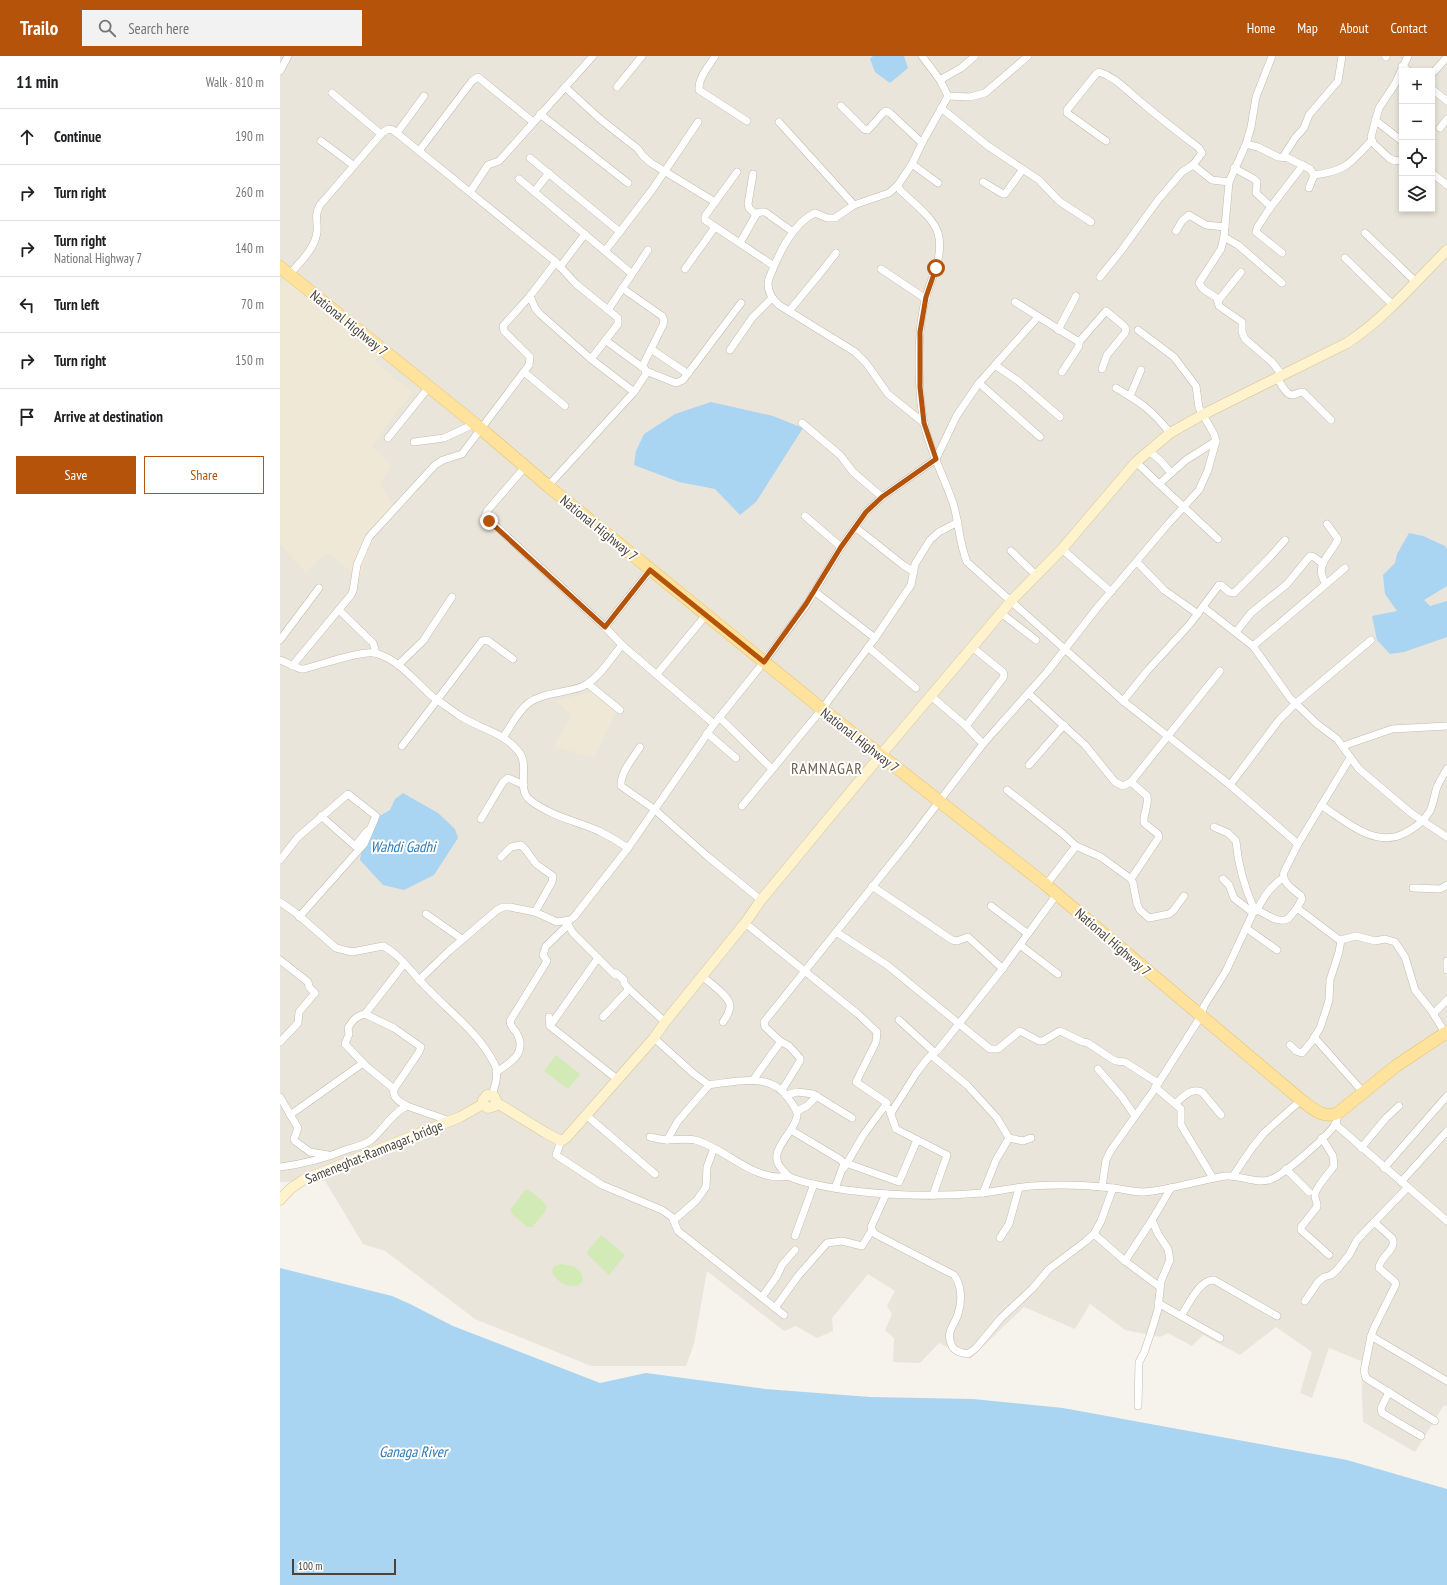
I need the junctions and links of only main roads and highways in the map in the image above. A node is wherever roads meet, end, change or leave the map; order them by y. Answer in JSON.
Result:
{"nodes":[{"id":1,"x":1447,"y":250,"type":"edge"},
{"id":2,"x":280,"y":267,"type":"edge"},
{"id":3,"x":880,"y":756,"type":"junction"},
{"id":4,"x":1446,"y":1033,"type":"edge"},
{"id":5,"x":280,"y":1200,"type":"edge"}],
"edges":[{"from":1,"to":3,"type":"main road"},
{"from":2,"to":3,"type":"main road","name":"National Highway 7"},
{"from":3,"to":4,"type":"main road","name":"National Highway 7"},
{"from":3,"to":5,"type":"main road","name":"Sameneghat-Ramnagar, bridge"}]}
